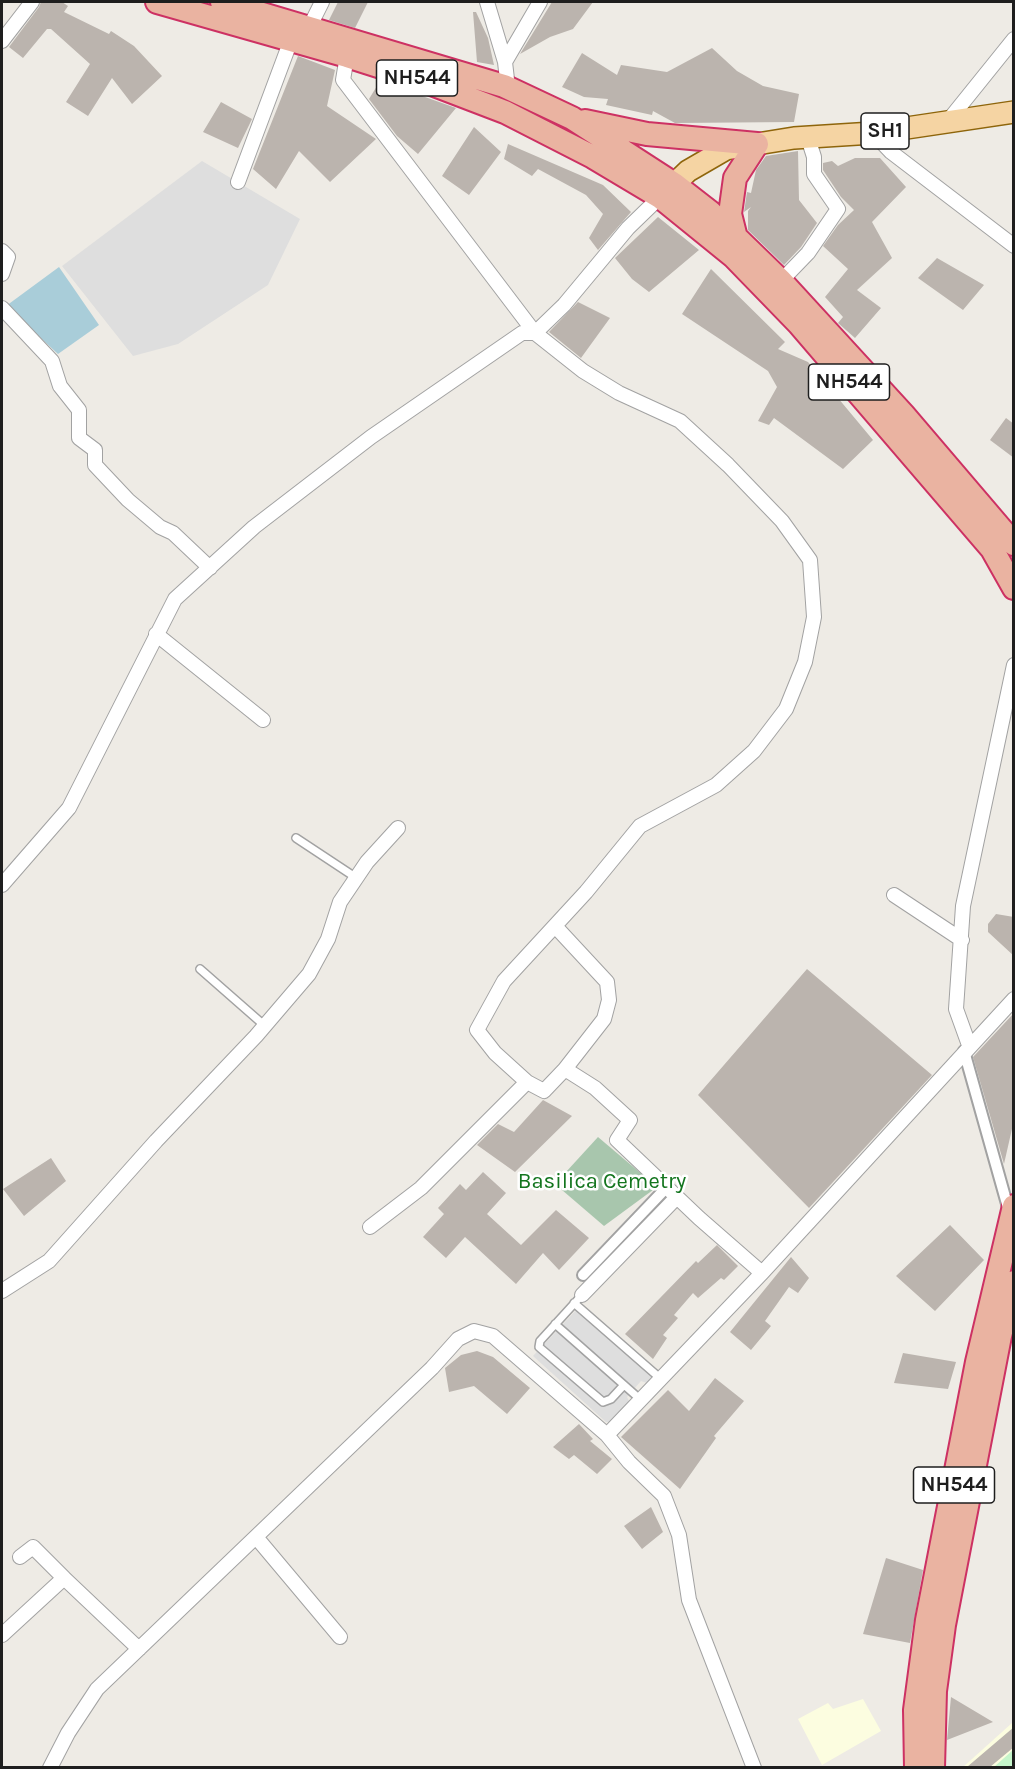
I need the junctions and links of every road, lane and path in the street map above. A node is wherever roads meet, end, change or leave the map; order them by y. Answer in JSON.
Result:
{"nodes":[{"id":1,"x":32,"y":2,"type":"edge"},
{"id":2,"x":158,"y":2,"type":"edge"},
{"id":3,"x":222,"y":2,"type":"edge"},
{"id":4,"x":322,"y":2,"type":"edge"},
{"id":5,"x":487,"y":2,"type":"edge"},
{"id":6,"x":540,"y":2,"type":"edge"},
{"id":7,"x":300,"y":34,"type":"junction"},
{"id":8,"x":1014,"y":39,"type":"edge"},
{"id":9,"x":2,"y":42,"type":"edge"},
{"id":10,"x":347,"y":56,"type":"junction"},
{"id":11,"x":505,"y":62,"type":"junction"},
{"id":12,"x":508,"y":88,"type":"junction"},
{"id":13,"x":1014,"y":112,"type":"edge"},
{"id":14,"x":572,"y":118,"type":"junction"},
{"id":15,"x":948,"y":121,"type":"junction"},
{"id":16,"x":873,"y":133,"type":"junction"},
{"id":17,"x":808,"y":138,"type":"junction"},
{"id":18,"x":757,"y":144,"type":"junction"},
{"id":19,"x":238,"y":182,"type":"dead end"},
{"id":20,"x":671,"y":194,"type":"junction"},
{"id":21,"x":735,"y":234,"type":"junction"},
{"id":22,"x":1014,"y":246,"type":"edge"},
{"id":23,"x":2,"y":251,"type":"edge"},
{"id":24,"x":2,"y":274,"type":"edge"},
{"id":25,"x":781,"y":281,"type":"junction"},
{"id":26,"x":2,"y":308,"type":"edge"},
{"id":27,"x":535,"y":333,"type":"junction"},
{"id":28,"x":1014,"y":544,"type":"edge"},
{"id":29,"x":210,"y":568,"type":"junction"},
{"id":30,"x":1014,"y":588,"type":"edge"},
{"id":31,"x":156,"y":634,"type":"junction"},
{"id":32,"x":1014,"y":664,"type":"edge"},
{"id":33,"x":263,"y":720,"type":"dead end"},
{"id":34,"x":398,"y":828,"type":"dead end"},
{"id":35,"x":296,"y":838,"type":"dead end"},
{"id":36,"x":355,"y":877,"type":"junction"},
{"id":37,"x":2,"y":885,"type":"edge"},
{"id":38,"x":894,"y":895,"type":"dead end"},
{"id":39,"x":555,"y":926,"type":"junction"},
{"id":40,"x":962,"y":940,"type":"junction"},
{"id":41,"x":200,"y":969,"type":"dead end"},
{"id":42,"x":1014,"y":999,"type":"edge"},
{"id":43,"x":265,"y":1026,"type":"junction"},
{"id":44,"x":967,"y":1048,"type":"junction"},
{"id":45,"x":565,"y":1069,"type":"junction"},
{"id":46,"x":527,"y":1082,"type":"junction"},
{"id":47,"x":672,"y":1192,"type":"junction"},
{"id":48,"x":1012,"y":1211,"type":"edge"},
{"id":49,"x":370,"y":1227,"type":"dead end"},
{"id":50,"x":762,"y":1273,"type":"junction"},
{"id":51,"x":583,"y":1275,"type":"dead end"},
{"id":52,"x":1014,"y":1282,"type":"edge"},
{"id":53,"x":2,"y":1292,"type":"edge"},
{"id":54,"x":578,"y":1299,"type":"junction"},
{"id":55,"x":555,"y":1324,"type":"junction"},
{"id":56,"x":661,"y":1379,"type":"junction"},
{"id":57,"x":624,"y":1385,"type":"junction"},
{"id":58,"x":641,"y":1400,"type":"junction"},
{"id":59,"x":607,"y":1435,"type":"junction"},
{"id":60,"x":256,"y":1537,"type":"junction"},
{"id":61,"x":20,"y":1557,"type":"dead end"},
{"id":62,"x":64,"y":1578,"type":"junction"},
{"id":63,"x":2,"y":1635,"type":"edge"},
{"id":64,"x":340,"y":1637,"type":"dead end"},
{"id":65,"x":139,"y":1649,"type":"junction"},
{"id":66,"x":50,"y":1767,"type":"edge"},
{"id":67,"x":754,"y":1767,"type":"edge"},
{"id":68,"x":916,"y":1767,"type":"edge"},
{"id":69,"x":933,"y":1767,"type":"edge"}],
"edges":[{"from":1,"to":9,"type":"street"},
{"from":2,"to":7,"type":"highway","number":"NH544"},
{"from":3,"to":7,"type":"highway","number":"NH544"},
{"from":4,"to":7,"type":"street"},
{"from":5,"to":11,"type":"street"},
{"from":6,"to":11,"type":"street"},
{"from":7,"to":10,"type":"highway","number":"NH544"},
{"from":7,"to":12,"type":"highway","number":"NH544"},
{"from":7,"to":19,"type":"street"},
{"from":8,"to":15,"type":"street"},
{"from":10,"to":20,"type":"highway","number":"NH544"},
{"from":10,"to":27,"type":"street"},
{"from":11,"to":12,"type":"street"},
{"from":12,"to":14,"type":"highway","number":"NH544"},
{"from":13,"to":15,"type":"main road","number":"SH1"},
{"from":14,"to":18,"type":"highway","number":"SH1"},
{"from":14,"to":20,"type":"highway","number":"NH544"},
{"from":15,"to":16,"type":"main road","number":"SH1"},
{"from":16,"to":17,"type":"main road","number":"SH1"},
{"from":16,"to":22,"type":"street"},
{"from":17,"to":18,"type":"main road","number":"SH1"},
{"from":17,"to":25,"type":"street"},
{"from":18,"to":20,"type":"main road"},
{"from":18,"to":21,"type":"highway"},
{"from":20,"to":21,"type":"highway","number":"NH544"},
{"from":20,"to":27,"type":"street"},
{"from":20,"to":30,"type":"highway","number":"NH544"},
{"from":21,"to":25,"type":"highway","number":"NH544"},
{"from":23,"to":24,"type":"street"},
{"from":25,"to":28,"type":"highway","number":"NH544"},
{"from":26,"to":29,"type":"street"},
{"from":27,"to":29,"type":"street"},
{"from":27,"to":39,"type":"street"},
{"from":29,"to":31,"type":"street"},
{"from":31,"to":33,"type":"street"},
{"from":31,"to":37,"type":"street"},
{"from":32,"to":40,"type":"street"},
{"from":34,"to":36,"type":"street"},
{"from":35,"to":36,"type":"lane"},
{"from":36,"to":43,"type":"street"},
{"from":38,"to":40,"type":"street"},
{"from":39,"to":45,"type":"street"},
{"from":39,"to":46,"type":"street"},
{"from":40,"to":44,"type":"street"},
{"from":41,"to":43,"type":"lane"},
{"from":42,"to":44,"type":"street"},
{"from":43,"to":53,"type":"street"},
{"from":44,"to":48,"type":"street"},
{"from":44,"to":50,"type":"street"},
{"from":45,"to":46,"type":"street"},
{"from":45,"to":47,"type":"street"},
{"from":46,"to":49,"type":"street"},
{"from":47,"to":50,"type":"street"},
{"from":47,"to":51,"type":"street"},
{"from":47,"to":54,"type":"street"},
{"from":48,"to":68,"type":"highway","number":"NH544"},
{"from":50,"to":56,"type":"street"},
{"from":52,"to":69,"type":"highway","number":"NH544"},
{"from":54,"to":55,"type":"lane"},
{"from":54,"to":56,"type":"lane"},
{"from":55,"to":57,"type":"lane"},
{"from":55,"to":57,"type":"lane"},
{"from":56,"to":58,"type":"street"},
{"from":57,"to":58,"type":"lane"},
{"from":58,"to":59,"type":"street"},
{"from":59,"to":60,"type":"street"},
{"from":59,"to":67,"type":"street"},
{"from":60,"to":64,"type":"street"},
{"from":60,"to":65,"type":"street"},
{"from":61,"to":62,"type":"street"},
{"from":62,"to":63,"type":"street"},
{"from":62,"to":65,"type":"street"},
{"from":65,"to":66,"type":"street"}]}
